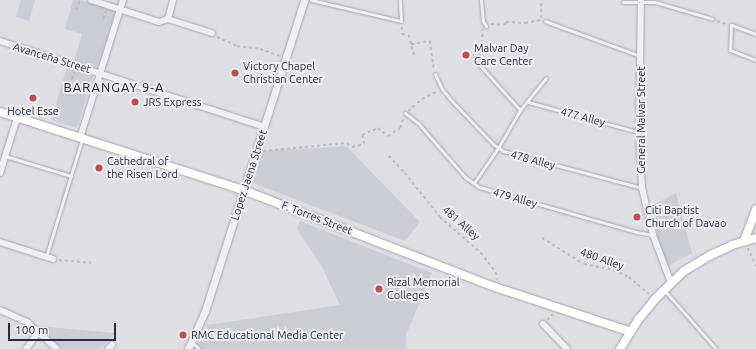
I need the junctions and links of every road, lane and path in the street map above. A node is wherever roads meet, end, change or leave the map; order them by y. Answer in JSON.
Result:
{"nodes":[{"id":1,"x":80,"y":0,"type":"edge"},
{"id":2,"x":91,"y":0,"type":"edge"},
{"id":3,"x":123,"y":0,"type":"edge"},
{"id":4,"x":173,"y":0,"type":"edge"},
{"id":5,"x":304,"y":0,"type":"edge"},
{"id":6,"x":311,"y":0,"type":"edge"},
{"id":7,"x":400,"y":0,"type":"edge"},
{"id":8,"x":481,"y":0,"type":"edge"},
{"id":9,"x":541,"y":0,"type":"edge"},
{"id":10,"x":641,"y":1,"type":"edge"},
{"id":11,"x":623,"y":2,"type":"dead end"},
{"id":12,"x":76,"y":10,"type":"dead end"},
{"id":13,"x":120,"y":10,"type":"junction"},
{"id":14,"x":168,"y":19,"type":"junction"},
{"id":15,"x":713,"y":20,"type":"joint"},
{"id":16,"x":401,"y":21,"type":"junction"},
{"id":17,"x":543,"y":21,"type":"junction"},
{"id":18,"x":731,"y":25,"type":"junction"},
{"id":19,"x":486,"y":26,"type":"junction"},
{"id":20,"x":212,"y":33,"type":"joint"},
{"id":21,"x":756,"y":34,"type":"edge"},
{"id":22,"x":0,"y":41,"type":"edge"},
{"id":23,"x":411,"y":44,"type":"junction"},
{"id":24,"x":482,"y":47,"type":"joint"},
{"id":25,"x":414,"y":55,"type":"dead end"},
{"id":26,"x":640,"y":56,"type":"junction"},
{"id":27,"x":286,"y":58,"type":"junction"},
{"id":28,"x":756,"y":60,"type":"edge"},
{"id":29,"x":76,"y":65,"type":"junction"},
{"id":30,"x":100,"y":73,"type":"junction"},
{"id":31,"x":435,"y":74,"type":"joint"},
{"id":32,"x":546,"y":78,"type":"dead end"},
{"id":33,"x":70,"y":85,"type":"dead end"},
{"id":34,"x":442,"y":89,"type":"junction"},
{"id":35,"x":528,"y":102,"type":"junction"},
{"id":36,"x":520,"y":110,"type":"junction"},
{"id":37,"x":0,"y":112,"type":"edge"},
{"id":38,"x":405,"y":113,"type":"junction"},
{"id":39,"x":17,"y":118,"type":"junction"},
{"id":40,"x":264,"y":127,"type":"junction"},
{"id":41,"x":639,"y":132,"type":"junction"},
{"id":42,"x":81,"y":138,"type":"junction"},
{"id":43,"x":498,"y":148,"type":"junction"},
{"id":44,"x":256,"y":151,"type":"junction"},
{"id":45,"x":5,"y":156,"type":"junction"},
{"id":46,"x":389,"y":156,"type":"dead end"},
{"id":47,"x":0,"y":173,"type":"edge"},
{"id":48,"x":71,"y":176,"type":"junction"},
{"id":49,"x":474,"y":184,"type":"junction"},
{"id":50,"x":642,"y":188,"type":"junction"},
{"id":51,"x":244,"y":190,"type":"junction"},
{"id":52,"x":756,"y":209,"type":"edge"},
{"id":53,"x":653,"y":235,"type":"junction"},
{"id":54,"x":542,"y":238,"type":"dead end"},
{"id":55,"x":756,"y":238,"type":"edge"},
{"id":56,"x":744,"y":241,"type":"junction"},
{"id":57,"x":0,"y":242,"type":"edge"},
{"id":58,"x":46,"y":257,"type":"junction"},
{"id":59,"x":53,"y":259,"type":"joint"},
{"id":60,"x":91,"y":263,"type":"dead end"},
{"id":61,"x":756,"y":266,"type":"edge"},
{"id":62,"x":671,"y":283,"type":"junction"},
{"id":63,"x":495,"y":287,"type":"junction"},
{"id":64,"x":664,"y":290,"type":"junction"},
{"id":65,"x":655,"y":299,"type":"junction"},
{"id":66,"x":556,"y":307,"type":"junction"},
{"id":67,"x":0,"y":310,"type":"edge"},
{"id":68,"x":543,"y":324,"type":"joint"},
{"id":69,"x":39,"y":332,"type":"junction"},
{"id":70,"x":631,"y":332,"type":"junction"},
{"id":71,"x":192,"y":342,"type":"junction"},
{"id":72,"x":26,"y":349,"type":"edge"},
{"id":73,"x":57,"y":349,"type":"edge"},
{"id":74,"x":188,"y":349,"type":"edge"},
{"id":75,"x":200,"y":349,"type":"edge"},
{"id":76,"x":567,"y":349,"type":"edge"},
{"id":77,"x":620,"y":349,"type":"edge"},
{"id":78,"x":716,"y":349,"type":"edge"}],
"edges":[{"from":1,"to":12,"type":"path"},
{"from":2,"to":13,"type":"street"},
{"from":3,"to":13,"type":"street"},
{"from":4,"to":14,"type":"street"},
{"from":5,"to":27,"type":"street","name":"Lopez Jaena Street"},
{"from":6,"to":16,"type":"lane"},
{"from":7,"to":16,"type":"lane"},
{"from":8,"to":19,"type":"lane"},
{"from":9,"to":17,"type":"path"},
{"from":10,"to":11,"type":"lane"},
{"from":10,"to":15,"type":"lane"},
{"from":10,"to":26,"type":"street","name":"General Malvar Street"},
{"from":13,"to":14,"type":"street"},
{"from":13,"to":30,"type":"street"},
{"from":14,"to":20,"type":"street"},
{"from":15,"to":18,"type":"path"},
{"from":16,"to":23,"type":"path"},
{"from":17,"to":19,"type":"path"},
{"from":17,"to":26,"type":"lane"},
{"from":18,"to":21,"type":"lane"},
{"from":18,"to":28,"type":"lane"},
{"from":19,"to":24,"type":"path"},
{"from":20,"to":27,"type":"path"},
{"from":22,"to":29,"type":"street","name":"Avanceña Street"},
{"from":23,"to":25,"type":"path"},
{"from":23,"to":31,"type":"path"},
{"from":24,"to":36,"type":"lane"},
{"from":26,"to":41,"type":"street","name":"General Malvar Street"},
{"from":27,"to":40,"type":"street","name":"Lopez Jaena Street"},
{"from":29,"to":30,"type":"street","name":"Avanceña Street"},
{"from":29,"to":33,"type":"path"},
{"from":30,"to":40,"type":"street","name":"Avanceña Street"},
{"from":30,"to":42,"type":"street"},
{"from":31,"to":34,"type":"lane","name":"478 Alley"},
{"from":32,"to":35,"type":"lane"},
{"from":34,"to":38,"type":"path"},
{"from":34,"to":43,"type":"lane","name":"478 Alley"},
{"from":35,"to":36,"type":"lane"},
{"from":35,"to":41,"type":"lane","name":"477 Alley"},
{"from":36,"to":43,"type":"lane"},
{"from":37,"to":39,"type":"main road","name":"F. Torres Street"},
{"from":38,"to":44,"type":"path"},
{"from":38,"to":49,"type":"lane","name":"479 Alley"},
{"from":39,"to":42,"type":"main road","name":"F. Torres Street"},
{"from":39,"to":45,"type":"street"},
{"from":40,"to":44,"type":"street","name":"Lopez Jaena Street"},
{"from":41,"to":50,"type":"street","name":"General Malvar Street"},
{"from":42,"to":48,"type":"lane"},
{"from":42,"to":51,"type":"main road","name":"F. Torres Street"},
{"from":43,"to":49,"type":"lane"},
{"from":43,"to":50,"type":"lane","name":"478 Alley"},
{"from":44,"to":51,"type":"street","name":"Lopez Jaena Street"},
{"from":45,"to":47,"type":"street"},
{"from":45,"to":48,"type":"lane"},
{"from":46,"to":63,"type":"path","name":"481 Alley"},
{"from":48,"to":58,"type":"lane"},
{"from":49,"to":53,"type":"lane","name":"479 Alley"},
{"from":50,"to":53,"type":"street","name":"General Malvar Street"},
{"from":51,"to":63,"type":"main road","name":"F. Torres Street"},
{"from":51,"to":71,"type":"street","name":"Lopez Jaena Street"},
{"from":52,"to":56,"type":"main road"},
{"from":53,"to":62,"type":"street","name":"General Malvar Street"},
{"from":54,"to":65,"type":"path","name":"480 Alley"},
{"from":55,"to":56,"type":"main road"},
{"from":56,"to":61,"type":"path"},
{"from":56,"to":62,"type":"main road"},
{"from":57,"to":58,"type":"street"},
{"from":58,"to":59,"type":"street"},
{"from":59,"to":60,"type":"path"},
{"from":62,"to":64,"type":"main road"},
{"from":63,"to":66,"type":"main road","name":"F. Torres Street"},
{"from":64,"to":65,"type":"main road"},
{"from":64,"to":78,"type":"lane"},
{"from":65,"to":70,"type":"main road"},
{"from":66,"to":68,"type":"path"},
{"from":66,"to":70,"type":"main road","name":"F. Torres Street"},
{"from":67,"to":69,"type":"street"},
{"from":68,"to":76,"type":"street"},
{"from":69,"to":72,"type":"street"},
{"from":69,"to":73,"type":"street"},
{"from":70,"to":77,"type":"main road"},
{"from":71,"to":74,"type":"street","name":"Lopez Jaena Street"},
{"from":71,"to":75,"type":"lane"}]}
